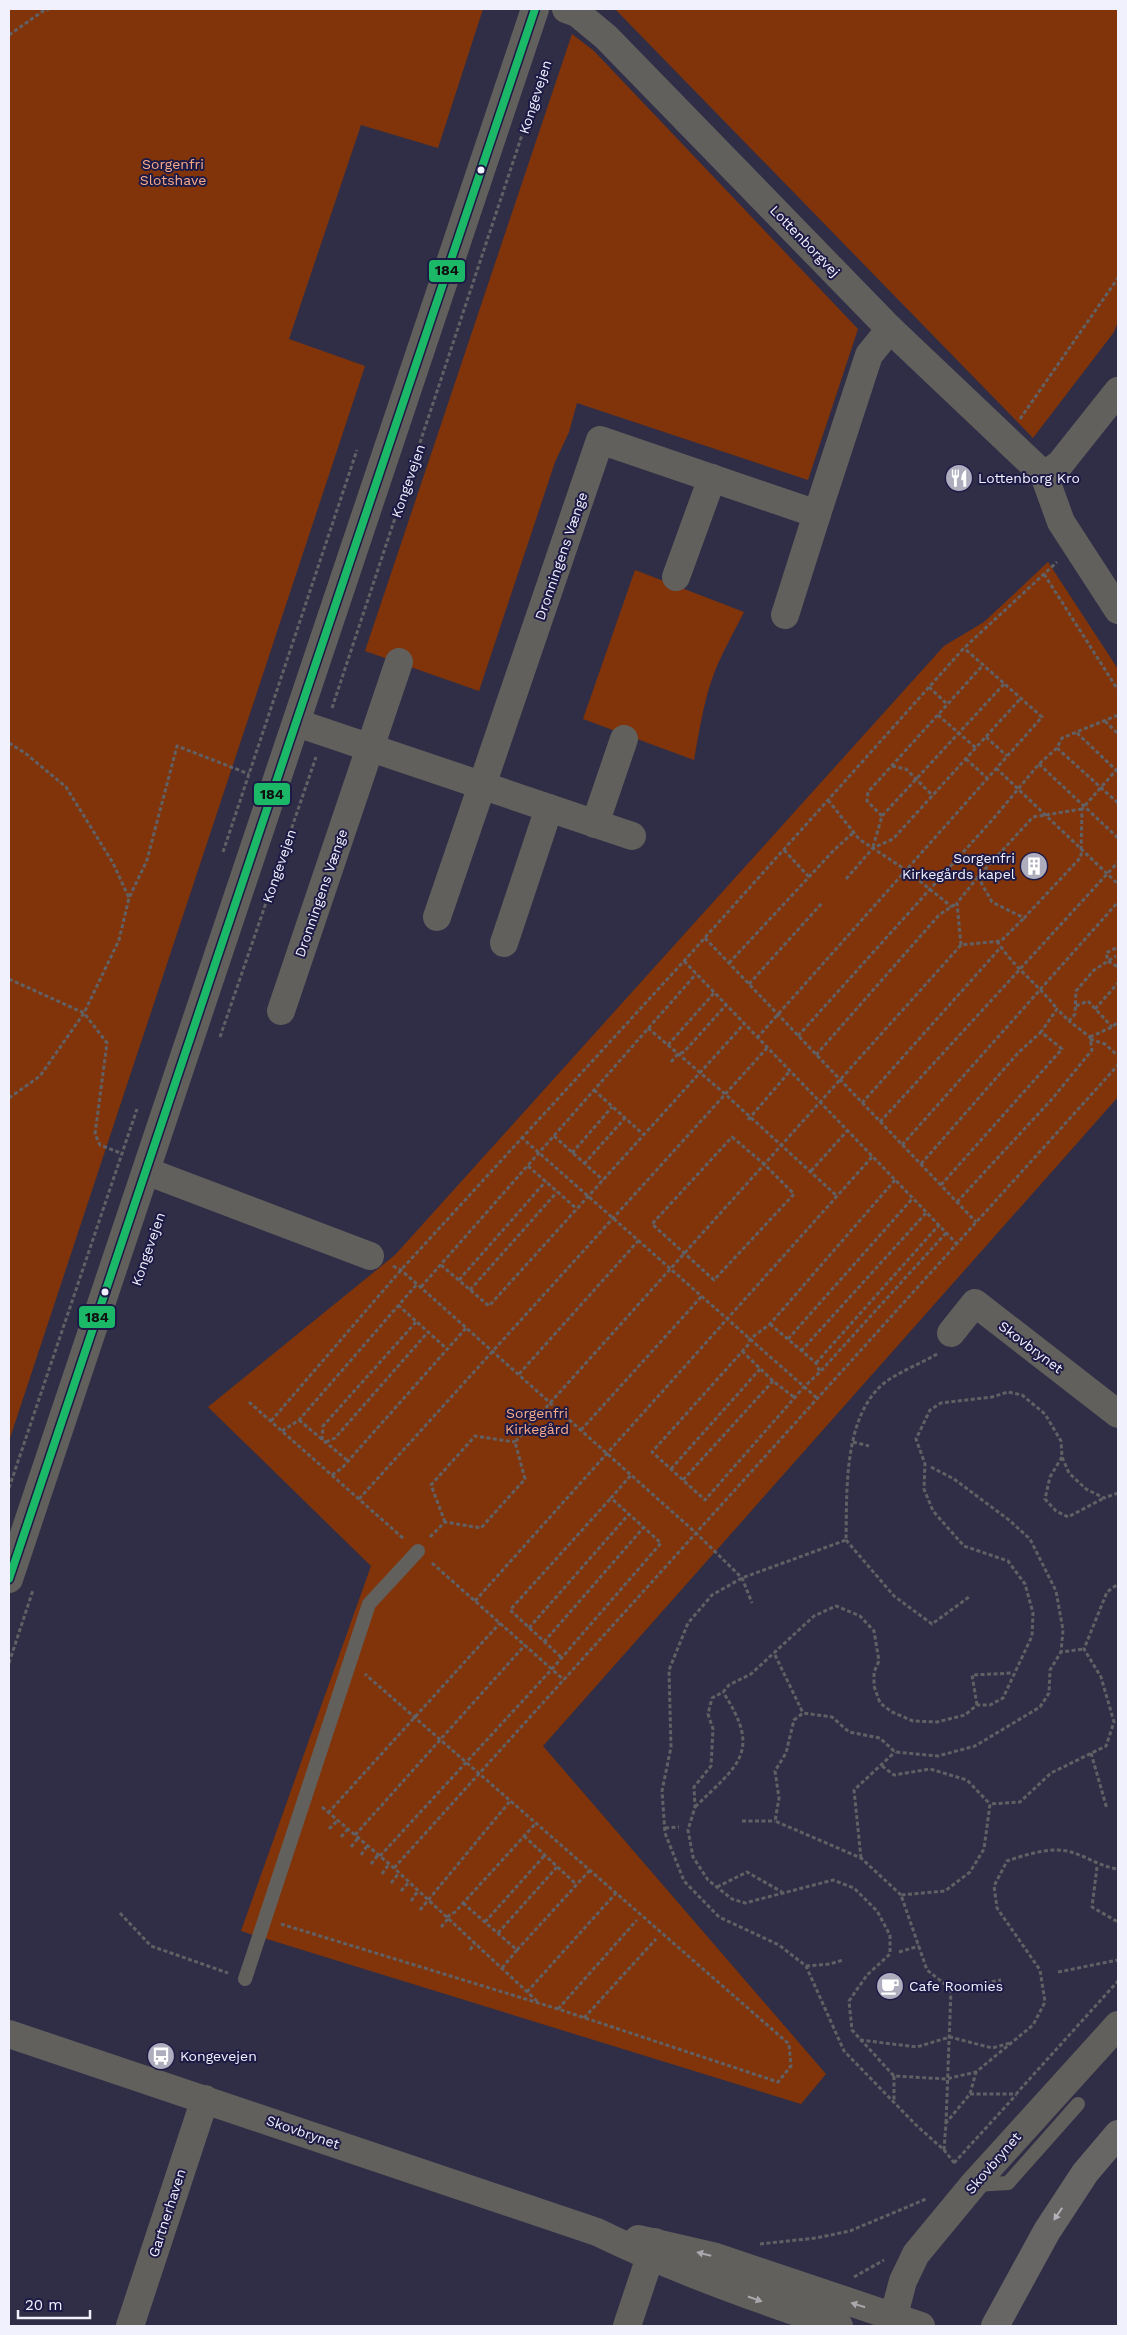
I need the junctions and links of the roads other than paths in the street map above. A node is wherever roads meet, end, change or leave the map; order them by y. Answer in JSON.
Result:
{"nodes":[{"id":1,"x":535,"y":9,"type":"edge"},
{"id":2,"x":566,"y":9,"type":"edge"},
{"id":3,"x":890,"y":329,"type":"junction"},
{"id":4,"x":1118,"y":391,"type":"edge"},
{"id":5,"x":1044,"y":475,"type":"junction"},
{"id":6,"x":712,"y":478,"type":"junction"},
{"id":7,"x":817,"y":514,"type":"junction"},
{"id":8,"x":676,"y":577,"type":"dead end"},
{"id":9,"x":1118,"y":610,"type":"edge"},
{"id":10,"x":785,"y":615,"type":"dead end"},
{"id":11,"x":399,"y":662,"type":"dead end"},
{"id":12,"x":297,"y":723,"type":"junction"},
{"id":13,"x":624,"y":739,"type":"dead end"},
{"id":14,"x":370,"y":747,"type":"junction"},
{"id":15,"x":483,"y":785,"type":"junction"},
{"id":16,"x":550,"y":808,"type":"junction"},
{"id":17,"x":595,"y":824,"type":"junction"},
{"id":18,"x":632,"y":836,"type":"dead end"},
{"id":19,"x":437,"y":917,"type":"dead end"},
{"id":20,"x":504,"y":943,"type":"dead end"},
{"id":21,"x":281,"y":1011,"type":"dead end"},
{"id":22,"x":146,"y":1171,"type":"junction"},
{"id":23,"x":370,"y":1256,"type":"dead end"},
{"id":24,"x":946,"y":1343,"type":"road end"},
{"id":25,"x":1118,"y":1414,"type":"edge"},
{"id":26,"x":418,"y":1551,"type":"road end"},
{"id":27,"x":9,"y":1579,"type":"edge"},
{"id":28,"x":245,"y":1979,"type":"road end"},
{"id":29,"x":1118,"y":2025,"type":"edge"},
{"id":30,"x":9,"y":2034,"type":"edge"},
{"id":31,"x":205,"y":2099,"type":"junction"},
{"id":32,"x":1078,"y":2104,"type":"dead end"},
{"id":33,"x":1118,"y":2134,"type":"edge"},
{"id":34,"x":966,"y":2193,"type":"junction"},
{"id":35,"x":652,"y":2250,"type":"junction"},
{"id":36,"x":841,"y":2313,"type":"edge"},
{"id":37,"x":892,"y":2322,"type":"edge"},
{"id":38,"x":130,"y":2326,"type":"edge"},
{"id":39,"x":627,"y":2326,"type":"edge"},
{"id":40,"x":921,"y":2326,"type":"edge"},
{"id":41,"x":995,"y":2326,"type":"edge"}],
"edges":[{"from":1,"to":12,"type":"street","name":"Kongevejen"},
{"from":2,"to":3,"type":"street","name":"Lottenborgvej"},
{"from":3,"to":5,"type":"street","name":"Lottenborgvej"},
{"from":3,"to":7,"type":"street"},
{"from":4,"to":5,"type":"street"},
{"from":5,"to":9,"type":"street","name":"Lottenborgvej"},
{"from":6,"to":7,"type":"street","name":"Dronningens Vænge"},
{"from":6,"to":8,"type":"street"},
{"from":6,"to":15,"type":"street","name":"Dronningens Vænge"},
{"from":7,"to":10,"type":"street"},
{"from":11,"to":14,"type":"street","name":"Dronningens Vænge"},
{"from":12,"to":14,"type":"street"},
{"from":12,"to":22,"type":"street","name":"Kongevejen"},
{"from":13,"to":17,"type":"street"},
{"from":14,"to":15,"type":"street"},
{"from":14,"to":21,"type":"street","name":"Dronningens Vænge"},
{"from":15,"to":16,"type":"street"},
{"from":15,"to":19,"type":"street","name":"Dronningens Vænge"},
{"from":16,"to":17,"type":"street"},
{"from":16,"to":20,"type":"street"},
{"from":17,"to":18,"type":"street"},
{"from":22,"to":23,"type":"street"},
{"from":22,"to":27,"type":"street","name":"Kongevejen"},
{"from":24,"to":25,"type":"street","name":"Skovbrynet"},
{"from":26,"to":28,"type":"lane"},
{"from":29,"to":34,"type":"street","name":"Skovbrynet"},
{"from":30,"to":31,"type":"street","name":"Skovbrynet"},
{"from":31,"to":35,"type":"street","name":"Skovbrynet"},
{"from":31,"to":38,"type":"street","name":"Gartnerhaven"},
{"from":32,"to":34,"type":"lane"},
{"from":33,"to":41,"type":"highway","one_way":true},
{"from":34,"to":37,"type":"street","name":"Skovbrynet"},
{"from":35,"to":36,"type":"street","name":"Skovbrynet"},
{"from":35,"to":39,"type":"street"},
{"from":37,"to":36,"type":"street","name":"Skovbrynet","one_way":true},
{"from":37,"to":40,"type":"street","name":"Skovbrynet"}]}
